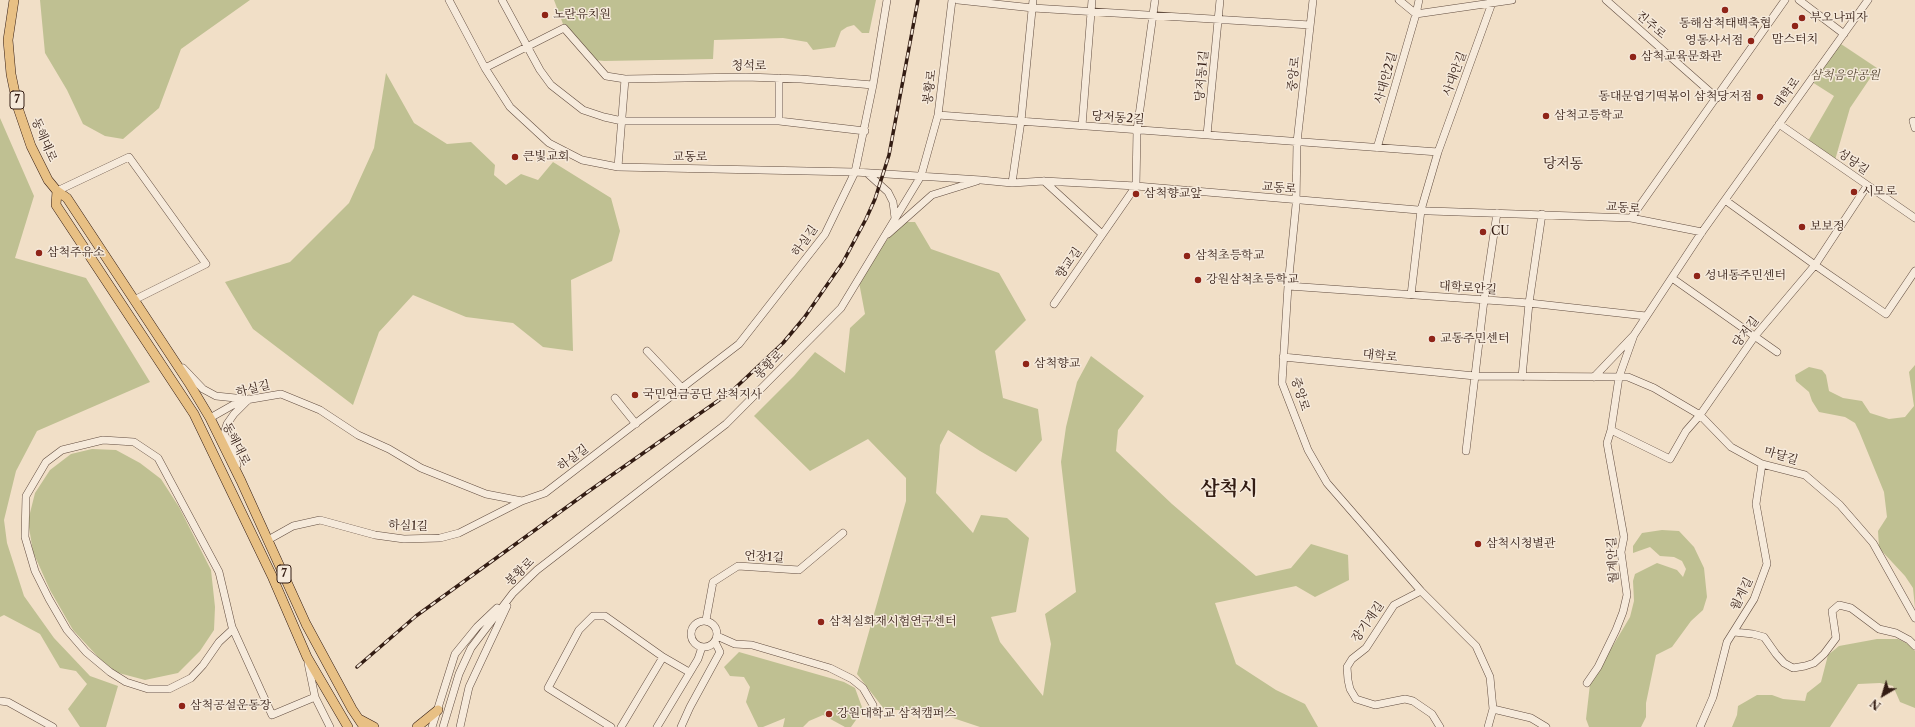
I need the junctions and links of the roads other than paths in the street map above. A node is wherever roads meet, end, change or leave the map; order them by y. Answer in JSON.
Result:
{"nodes":[{"id":1,"x":14,"y":0,"type":"edge"},
{"id":2,"x":449,"y":0,"type":"edge"},
{"id":3,"x":502,"y":0,"type":"edge"},
{"id":4,"x":887,"y":0,"type":"edge"},
{"id":5,"x":952,"y":0,"type":"edge"},
{"id":6,"x":958,"y":0,"type":"edge"},
{"id":7,"x":1033,"y":0,"type":"edge"},
{"id":8,"x":1092,"y":0,"type":"edge"},
{"id":9,"x":1155,"y":0,"type":"edge"},
{"id":10,"x":1220,"y":0,"type":"edge"},
{"id":11,"x":1313,"y":0,"type":"edge"},
{"id":12,"x":1399,"y":0,"type":"edge"},
{"id":13,"x":1419,"y":0,"type":"edge"},
{"id":14,"x":1512,"y":0,"type":"edge"},
{"id":15,"x":1606,"y":0,"type":"edge"},
{"id":16,"x":1785,"y":0,"type":"edge"},
{"id":17,"x":1798,"y":0,"type":"edge"},
{"id":18,"x":1868,"y":0,"type":"edge"},
{"id":19,"x":1502,"y":1,"type":"edge"},
{"id":20,"x":1492,"y":3,"type":"junction"},
{"id":21,"x":1032,"y":8,"type":"junction"},
{"id":22,"x":1091,"y":12,"type":"junction"},
{"id":23,"x":1416,"y":14,"type":"junction"},
{"id":24,"x":1153,"y":16,"type":"junction"},
{"id":25,"x":1218,"y":20,"type":"junction"},
{"id":26,"x":1310,"y":25,"type":"junction"},
{"id":27,"x":1844,"y":34,"type":"junction"},
{"id":28,"x":526,"y":46,"type":"junction"},
{"id":29,"x":485,"y":68,"type":"junction"},
{"id":30,"x":779,"y":78,"type":"junction"},
{"id":31,"x":625,"y":79,"type":"junction"},
{"id":32,"x":873,"y":85,"type":"junction"},
{"id":33,"x":1717,"y":98,"type":"junction"},
{"id":34,"x":938,"y":115,"type":"junction"},
{"id":35,"x":1913,"y":120,"type":"dead end"},
{"id":36,"x":622,"y":121,"type":"junction"},
{"id":37,"x":780,"y":121,"type":"junction"},
{"id":38,"x":1021,"y":121,"type":"junction"},
{"id":39,"x":1779,"y":124,"type":"junction"},
{"id":40,"x":1082,"y":126,"type":"junction"},
{"id":41,"x":1915,"y":128,"type":"edge"},
{"id":42,"x":1137,"y":130,"type":"junction"},
{"id":43,"x":865,"y":131,"type":"junction"},
{"id":44,"x":1207,"y":135,"type":"junction"},
{"id":45,"x":1298,"y":142,"type":"junction"},
{"id":46,"x":1377,"y":148,"type":"junction"},
{"id":47,"x":1438,"y":152,"type":"junction"},
{"id":48,"x":618,"y":167,"type":"junction"},
{"id":49,"x":855,"y":172,"type":"junction"},
{"id":50,"x":868,"y":173,"type":"junction"},
{"id":51,"x":921,"y":176,"type":"junction"},
{"id":52,"x":982,"y":180,"type":"junction"},
{"id":53,"x":1044,"y":181,"type":"junction"},
{"id":54,"x":1012,"y":183,"type":"junction"},
{"id":55,"x":1136,"y":186,"type":"junction"},
{"id":56,"x":1868,"y":186,"type":"junction"},
{"id":57,"x":57,"y":191,"type":"junction"},
{"id":58,"x":1295,"y":200,"type":"junction"},
{"id":59,"x":1725,"y":200,"type":"junction"},
{"id":60,"x":1421,"y":210,"type":"junction"},
{"id":61,"x":1497,"y":213,"type":"junction"},
{"id":62,"x":1542,"y":214,"type":"junction"},
{"id":63,"x":895,"y":218,"type":"junction"},
{"id":64,"x":1631,"y":218,"type":"junction"},
{"id":65,"x":1915,"y":218,"type":"edge"},
{"id":66,"x":1702,"y":232,"type":"junction"},
{"id":67,"x":1102,"y":234,"type":"junction"},
{"id":68,"x":884,"y":238,"type":"junction"},
{"id":69,"x":1815,"y":265,"type":"junction"},
{"id":70,"x":1915,"y":271,"type":"edge"},
{"id":71,"x":1672,"y":278,"type":"junction"},
{"id":72,"x":1288,"y":286,"type":"junction"},
{"id":73,"x":1411,"y":295,"type":"junction"},
{"id":74,"x":134,"y":300,"type":"junction"},
{"id":75,"x":1484,"y":300,"type":"junction"},
{"id":76,"x":1529,"y":303,"type":"junction"},
{"id":77,"x":1054,"y":304,"type":"dead end"},
{"id":78,"x":1646,"y":316,"type":"junction"},
{"id":79,"x":156,"y":335,"type":"junction"},
{"id":80,"x":1634,"y":335,"type":"junction"},
{"id":81,"x":1755,"y":336,"type":"junction"},
{"id":82,"x":647,"y":351,"type":"dead end"},
{"id":83,"x":1777,"y":352,"type":"dead end"},
{"id":84,"x":1283,"y":357,"type":"junction"},
{"id":85,"x":1475,"y":376,"type":"junction"},
{"id":86,"x":1522,"y":377,"type":"junction"},
{"id":87,"x":1594,"y":377,"type":"junction"},
{"id":88,"x":1619,"y":377,"type":"junction"},
{"id":89,"x":682,"y":388,"type":"junction"},
{"id":90,"x":615,"y":398,"type":"dead end"},
{"id":91,"x":249,"y":399,"type":"junction"},
{"id":92,"x":1700,"y":415,"type":"junction"},
{"id":93,"x":210,"y":418,"type":"junction"},
{"id":94,"x":636,"y":424,"type":"junction"},
{"id":95,"x":200,"y":425,"type":"junction"},
{"id":96,"x":1611,"y":430,"type":"junction"},
{"id":97,"x":1466,"y":452,"type":"dead end"},
{"id":98,"x":1762,"y":464,"type":"junction"},
{"id":99,"x":241,"y":481,"type":"junction"},
{"id":100,"x":522,"y":501,"type":"junction"},
{"id":101,"x":843,"y":533,"type":"dead end"},
{"id":102,"x":268,"y":540,"type":"junction"},
{"id":103,"x":1422,"y":591,"type":"junction"},
{"id":104,"x":513,"y":593,"type":"junction"},
{"id":105,"x":1915,"y":618,"type":"edge"},
{"id":106,"x":706,"y":620,"type":"junction"},
{"id":107,"x":233,"y":629,"type":"junction"},
{"id":108,"x":1734,"y":632,"type":"junction"},
{"id":109,"x":716,"y":639,"type":"junction"},
{"id":110,"x":1915,"y":646,"type":"edge"},
{"id":111,"x":702,"y":647,"type":"junction"},
{"id":112,"x":307,"y":657,"type":"junction"},
{"id":113,"x":663,"y":657,"type":"junction"},
{"id":114,"x":689,"y":672,"type":"junction"},
{"id":115,"x":1587,"y":683,"type":"dead end"},
{"id":116,"x":315,"y":698,"type":"junction"},
{"id":117,"x":0,"y":701,"type":"edge"},
{"id":118,"x":873,"y":705,"type":"dead end"},
{"id":119,"x":1493,"y":709,"type":"junction"},
{"id":120,"x":438,"y":710,"type":"junction"},
{"id":121,"x":358,"y":718,"type":"junction"},
{"id":122,"x":53,"y":727,"type":"edge"},
{"id":123,"x":330,"y":727,"type":"edge"},
{"id":124,"x":348,"y":727,"type":"edge"},
{"id":125,"x":364,"y":727,"type":"edge"},
{"id":126,"x":374,"y":727,"type":"edge"},
{"id":127,"x":417,"y":727,"type":"edge"},
{"id":128,"x":432,"y":727,"type":"edge"},
{"id":129,"x":443,"y":727,"type":"edge"},
{"id":130,"x":460,"y":727,"type":"edge"},
{"id":131,"x":611,"y":727,"type":"edge"},
{"id":132,"x":621,"y":727,"type":"edge"},
{"id":133,"x":658,"y":727,"type":"edge"},
{"id":134,"x":681,"y":727,"type":"edge"},
{"id":135,"x":1440,"y":727,"type":"edge"},
{"id":136,"x":1488,"y":727,"type":"edge"},
{"id":137,"x":1546,"y":727,"type":"edge"},
{"id":138,"x":1700,"y":727,"type":"edge"}],
"edges":[{"from":1,"to":57,"type":"main road","name":"동해대로","number":"7"},
{"from":2,"to":29,"type":"street","name":"교동로"},
{"from":3,"to":28,"type":"street"},
{"from":4,"to":32,"type":"street"},
{"from":5,"to":34,"type":"street","name":"봉황로"},
{"from":6,"to":21,"type":"street"},
{"from":7,"to":21,"type":"street"},
{"from":8,"to":22,"type":"street"},
{"from":9,"to":24,"type":"street"},
{"from":10,"to":25,"type":"street","name":"당저동1길"},
{"from":11,"to":26,"type":"street","name":"중앙로"},
{"from":12,"to":23,"type":"street"},
{"from":13,"to":23,"type":"street"},
{"from":14,"to":19,"type":"street"},
{"from":15,"to":33,"type":"street","name":"진주로"},
{"from":16,"to":33,"type":"street"},
{"from":17,"to":27,"type":"street"},
{"from":18,"to":27,"type":"street","name":"대학로"},
{"from":19,"to":20,"type":"street"},
{"from":20,"to":23,"type":"street"},
{"from":20,"to":47,"type":"street","name":"사대안길"},
{"from":21,"to":22,"type":"street"},
{"from":21,"to":38,"type":"street"},
{"from":22,"to":24,"type":"street"},
{"from":22,"to":40,"type":"street"},
{"from":23,"to":46,"type":"street","name":"사대안2길"},
{"from":24,"to":25,"type":"street"},
{"from":24,"to":42,"type":"street"},
{"from":25,"to":26,"type":"street"},
{"from":25,"to":44,"type":"street","name":"당저동1길"},
{"from":26,"to":45,"type":"street","name":"중앙로"},
{"from":27,"to":39,"type":"street","name":"대학로"},
{"from":28,"to":29,"type":"street"},
{"from":28,"to":31,"type":"street","name":"청석로"},
{"from":28,"to":36,"type":"street"},
{"from":29,"to":48,"type":"street","name":"교동로"},
{"from":30,"to":31,"type":"street","name":"청석로"},
{"from":30,"to":32,"type":"street","name":"청석로"},
{"from":30,"to":37,"type":"street"},
{"from":31,"to":36,"type":"street"},
{"from":32,"to":43,"type":"street"},
{"from":33,"to":64,"type":"street"},
{"from":34,"to":38,"type":"street","name":"당저동2길"},
{"from":34,"to":51,"type":"street","name":"봉황로"},
{"from":35,"to":41,"type":"street"},
{"from":36,"to":37,"type":"street"},
{"from":36,"to":48,"type":"street"},
{"from":37,"to":43,"type":"street"},
{"from":38,"to":40,"type":"street","name":"당저동2길"},
{"from":38,"to":54,"type":"street"},
{"from":39,"to":56,"type":"street","name":"성당길"},
{"from":39,"to":59,"type":"street","name":"대학로"},
{"from":40,"to":42,"type":"street","name":"당저동2길"},
{"from":42,"to":44,"type":"street","name":"당저동2길"},
{"from":42,"to":55,"type":"street"},
{"from":43,"to":49,"type":"street"},
{"from":44,"to":45,"type":"street","name":"당저동2길"},
{"from":45,"to":46,"type":"street"},
{"from":45,"to":58,"type":"street","name":"중앙로"},
{"from":46,"to":47,"type":"street"},
{"from":47,"to":60,"type":"street"},
{"from":48,"to":49,"type":"street","name":"교동로"},
{"from":49,"to":50,"type":"street","name":"교동로"},
{"from":49,"to":89,"type":"street","name":"하실길"},
{"from":50,"to":51,"type":"street","name":"교동로"},
{"from":50,"to":63,"type":"street"},
{"from":51,"to":52,"type":"street","name":"교동로"},
{"from":51,"to":63,"type":"street","name":"봉황로"},
{"from":52,"to":54,"type":"street","name":"교동로"},
{"from":52,"to":68,"type":"street"},
{"from":53,"to":54,"type":"street","name":"교동로"},
{"from":53,"to":55,"type":"street","name":"교동로"},
{"from":53,"to":67,"type":"street"},
{"from":55,"to":58,"type":"street","name":"교동로"},
{"from":55,"to":67,"type":"street","name":"향교길"},
{"from":56,"to":65,"type":"street","name":"성당길"},
{"from":56,"to":69,"type":"street","name":"당저길"},
{"from":57,"to":74,"type":"main road","name":"동해대로","number":"7"},
{"from":57,"to":74,"type":"street"},
{"from":57,"to":95,"type":"main road","name":"동해대로","number":"7"},
{"from":58,"to":60,"type":"street","name":"교동로"},
{"from":58,"to":72,"type":"street","name":"중앙로"},
{"from":59,"to":66,"type":"street","name":"대학로"},
{"from":59,"to":69,"type":"street"},
{"from":60,"to":61,"type":"street","name":"교동로"},
{"from":60,"to":73,"type":"street"},
{"from":61,"to":62,"type":"street","name":"교동로"},
{"from":61,"to":75,"type":"street"},
{"from":62,"to":64,"type":"street","name":"교동로"},
{"from":62,"to":76,"type":"street"},
{"from":63,"to":68,"type":"street","name":"봉황로"},
{"from":64,"to":66,"type":"street","name":"교동로"},
{"from":66,"to":71,"type":"street","name":"대학로"},
{"from":67,"to":77,"type":"street","name":"향교길"},
{"from":68,"to":104,"type":"street","name":"봉황로"},
{"from":69,"to":70,"type":"street"},
{"from":69,"to":81,"type":"street","name":"당저길"},
{"from":71,"to":78,"type":"street","name":"대학로"},
{"from":71,"to":81,"type":"street"},
{"from":72,"to":73,"type":"street","name":"대학로안길"},
{"from":72,"to":84,"type":"street","name":"중앙로"},
{"from":73,"to":75,"type":"street","name":"대학로안길"},
{"from":74,"to":79,"type":"main road","name":"동해대로","number":"7"},
{"from":75,"to":76,"type":"street","name":"대학로안길"},
{"from":75,"to":85,"type":"street"},
{"from":76,"to":78,"type":"street","name":"대학로안길"},
{"from":76,"to":86,"type":"street"},
{"from":78,"to":80,"type":"street","name":"대학로"},
{"from":79,"to":91,"type":"street"},
{"from":79,"to":93,"type":"main road","name":"동해대로","number":"7"},
{"from":80,"to":87,"type":"street","name":"대학로"},
{"from":80,"to":88,"type":"street","name":"대학로"},
{"from":81,"to":83,"type":"street"},
{"from":81,"to":92,"type":"street","name":"당저길"},
{"from":82,"to":89,"type":"street"},
{"from":84,"to":85,"type":"street","name":"대학로"},
{"from":84,"to":103,"type":"street","name":"중앙로"},
{"from":85,"to":86,"type":"street","name":"대학로"},
{"from":85,"to":97,"type":"street"},
{"from":86,"to":87,"type":"street","name":"대학로"},
{"from":87,"to":88,"type":"street","name":"마달길"},
{"from":88,"to":92,"type":"street","name":"마달길"},
{"from":88,"to":96,"type":"street","name":"월계안길"},
{"from":89,"to":94,"type":"street","name":"하실길"},
{"from":90,"to":94,"type":"street"},
{"from":91,"to":93,"type":"street","name":"하실길"},
{"from":91,"to":99,"type":"street"},
{"from":91,"to":100,"type":"street","name":"하실길"},
{"from":92,"to":96,"type":"street"},
{"from":92,"to":98,"type":"street","name":"마달길"},
{"from":93,"to":95,"type":"main road"},
{"from":93,"to":99,"type":"main road","name":"동해대로","number":"7"},
{"from":94,"to":100,"type":"street","name":"하실길"},
{"from":95,"to":112,"type":"main road","name":"동해대로","number":"7"},
{"from":96,"to":115,"type":"street","name":"월계안길"},
{"from":98,"to":105,"type":"street","name":"마달길"},
{"from":98,"to":108,"type":"street","name":"월계길"},
{"from":99,"to":102,"type":"main road","name":"동해대로","number":"7"},
{"from":100,"to":102,"type":"street","name":"하실1길"},
{"from":101,"to":106,"type":"street","name":"언장1길"},
{"from":102,"to":121,"type":"main road","name":"동해대로","number":"7"},
{"from":103,"to":119,"type":"street","name":"중앙로"},
{"from":103,"to":135,"type":"street","name":"장기재길"},
{"from":104,"to":120,"type":"street"},
{"from":104,"to":129,"type":"street","name":"봉황로"},
{"from":104,"to":130,"type":"street"},
{"from":106,"to":109,"type":"street"},
{"from":106,"to":111,"type":"street"},
{"from":107,"to":107,"type":"street"},
{"from":107,"to":116,"type":"street"},
{"from":108,"to":110,"type":"street"},
{"from":108,"to":138,"type":"street","name":"월계길"},
{"from":109,"to":111,"type":"street"},
{"from":109,"to":118,"type":"street"},
{"from":109,"to":134,"type":"street"},
{"from":111,"to":114,"type":"street"},
{"from":112,"to":116,"type":"street"},
{"from":112,"to":124,"type":"main road","name":"동해대로","number":"7"},
{"from":113,"to":114,"type":"street"},
{"from":113,"to":131,"type":"street"},
{"from":113,"to":132,"type":"street"},
{"from":114,"to":133,"type":"street"},
{"from":116,"to":123,"type":"street"},
{"from":117,"to":122,"type":"street"},
{"from":119,"to":136,"type":"street","name":"중앙로"},
{"from":119,"to":137,"type":"street"},
{"from":120,"to":127,"type":"main road"},
{"from":120,"to":128,"type":"street"},
{"from":121,"to":125,"type":"main road","name":"동해대로","number":"7"},
{"from":121,"to":126,"type":"main road"}]}
